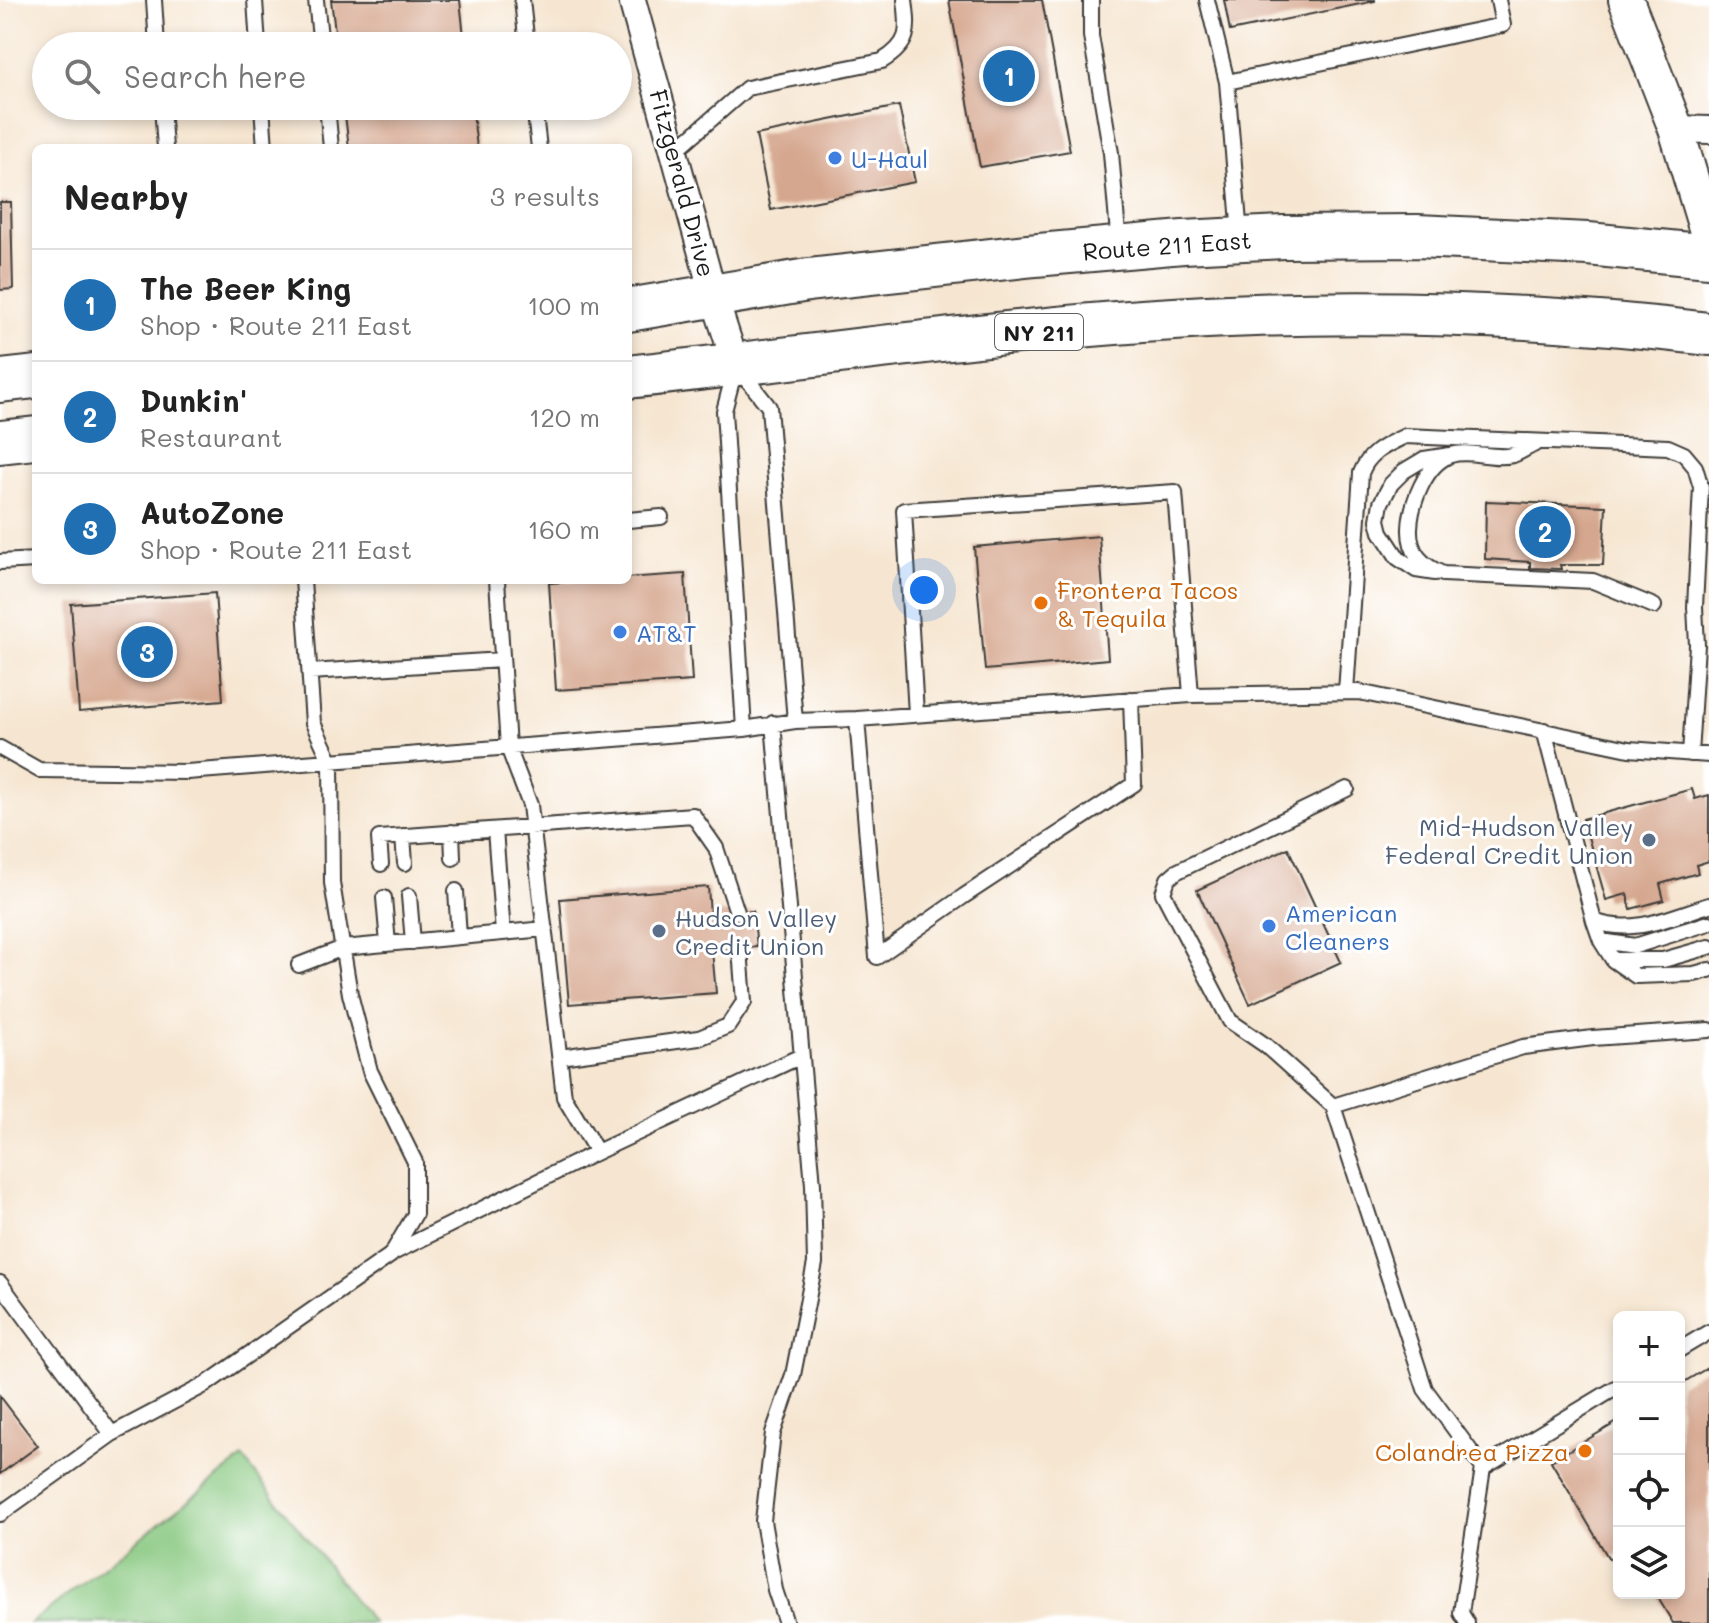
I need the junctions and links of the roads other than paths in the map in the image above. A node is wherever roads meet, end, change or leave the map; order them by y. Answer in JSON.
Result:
{"nodes":[{"id":1,"x":154,"y":0,"type":"edge"},
{"id":2,"x":255,"y":0,"type":"edge"},
{"id":3,"x":316,"y":0,"type":"edge"},
{"id":4,"x":522,"y":0,"type":"edge"},
{"id":5,"x":632,"y":0,"type":"edge"},
{"id":6,"x":905,"y":0,"type":"edge"},
{"id":7,"x":1091,"y":0,"type":"edge"},
{"id":8,"x":1207,"y":0,"type":"edge"},
{"id":9,"x":1498,"y":0,"type":"edge"},
{"id":10,"x":1626,"y":0,"type":"edge"},
{"id":11,"x":156,"y":32,"type":"edge"},
{"id":12,"x":257,"y":32,"type":"edge"},
{"id":13,"x":319,"y":32,"type":"edge"},
{"id":14,"x":525,"y":32,"type":"edge"},
{"id":15,"x":1227,"y":82,"type":"junction"},
{"id":16,"x":163,"y":120,"type":"edge"},
{"id":17,"x":263,"y":120,"type":"edge"},
{"id":18,"x":328,"y":120,"type":"edge"},
{"id":19,"x":536,"y":120,"type":"edge"},
{"id":20,"x":1692,"y":130,"type":"edge"},
{"id":21,"x":165,"y":144,"type":"edge"},
{"id":22,"x":265,"y":144,"type":"edge"},
{"id":23,"x":331,"y":144,"type":"edge"},
{"id":24,"x":539,"y":144,"type":"edge"},
{"id":25,"x":676,"y":150,"type":"junction"},
{"id":26,"x":1709,"y":238,"type":"edge"},
{"id":27,"x":1241,"y":240,"type":"junction"},
{"id":28,"x":1119,"y":247,"type":"junction"},
{"id":29,"x":1709,"y":256,"type":"edge"},
{"id":30,"x":714,"y":297,"type":"junction"},
{"id":31,"x":632,"y":309,"type":"edge"},
{"id":32,"x":1709,"y":334,"type":"edge"},
{"id":33,"x":736,"y":365,"type":"junction"},
{"id":34,"x":32,"y":377,"type":"edge"},
{"id":35,"x":632,"y":377,"type":"edge"},
{"id":36,"x":0,"y":381,"type":"edge"},
{"id":37,"x":32,"y":438,"type":"edge"},
{"id":38,"x":0,"y":442,"type":"edge"},
{"id":39,"x":1539,"y":442,"type":"junction"},
{"id":40,"x":1450,"y":455,"type":"junction"},
{"id":41,"x":661,"y":517,"type":"dead end"},
{"id":42,"x":632,"y":520,"type":"edge"},
{"id":43,"x":32,"y":560,"type":"edge"},
{"id":44,"x":0,"y":562,"type":"edge"},
{"id":45,"x":1443,"y":574,"type":"junction"},
{"id":46,"x":303,"y":584,"type":"edge"},
{"id":47,"x":497,"y":584,"type":"edge"},
{"id":48,"x":1654,"y":606,"type":"dead end"},
{"id":49,"x":502,"y":660,"type":"junction"},
{"id":50,"x":310,"y":672,"type":"junction"},
{"id":51,"x":1346,"y":692,"type":"junction"},
{"id":52,"x":1191,"y":695,"type":"junction"},
{"id":53,"x":1131,"y":699,"type":"junction"},
{"id":54,"x":916,"y":714,"type":"junction"},
{"id":55,"x":857,"y":719,"type":"junction"},
{"id":56,"x":795,"y":721,"type":"junction"},
{"id":57,"x":773,"y":723,"type":"junction"},
{"id":58,"x":744,"y":729,"type":"junction"},
{"id":59,"x":1544,"y":730,"type":"junction"},
{"id":60,"x":508,"y":747,"type":"junction"},
{"id":61,"x":0,"y":748,"type":"edge"},
{"id":62,"x":1690,"y":754,"type":"junction"},
{"id":63,"x":1709,"y":755,"type":"edge"},
{"id":64,"x":331,"y":762,"type":"junction"},
{"id":65,"x":1347,"y":789,"type":"dead end"},
{"id":66,"x":533,"y":827,"type":"junction"},
{"id":67,"x":495,"y":830,"type":"junction"},
{"id":68,"x":452,"y":832,"type":"junction"},
{"id":69,"x":403,"y":836,"type":"junction"},
{"id":70,"x":453,"y":858,"type":"dead end"},
{"id":71,"x":405,"y":863,"type":"dead end"},
{"id":72,"x":381,"y":864,"type":"dead end"},
{"id":73,"x":456,"y":891,"type":"dead end"},
{"id":74,"x":409,"y":896,"type":"dead end"},
{"id":75,"x":384,"y":898,"type":"dead end"},
{"id":76,"x":1709,"y":905,"type":"edge"},
{"id":77,"x":737,"y":912,"type":"dead end"},
{"id":78,"x":1594,"y":921,"type":"junction"},
{"id":79,"x":1709,"y":923,"type":"edge"},
{"id":80,"x":545,"y":929,"type":"junction"},
{"id":81,"x":503,"y":933,"type":"junction"},
{"id":82,"x":459,"y":937,"type":"junction"},
{"id":83,"x":1601,"y":941,"type":"junction"},
{"id":84,"x":413,"y":942,"type":"junction"},
{"id":85,"x":388,"y":944,"type":"junction"},
{"id":86,"x":1709,"y":947,"type":"edge"},
{"id":87,"x":343,"y":948,"type":"junction"},
{"id":88,"x":740,"y":949,"type":"dead end"},
{"id":89,"x":1613,"y":960,"type":"junction"},
{"id":90,"x":299,"y":965,"type":"dead end"},
{"id":91,"x":1709,"y":970,"type":"edge"},
{"id":92,"x":1709,"y":1030,"type":"edge"},
{"id":93,"x":801,"y":1056,"type":"junction"},
{"id":94,"x":560,"y":1057,"type":"junction"},
{"id":95,"x":1333,"y":1106,"type":"junction"},
{"id":96,"x":597,"y":1152,"type":"junction"},
{"id":97,"x":391,"y":1255,"type":"junction"},
{"id":98,"x":0,"y":1283,"type":"edge"},
{"id":99,"x":1709,"y":1332,"type":"edge"},
{"id":100,"x":1685,"y":1346,"type":"edge"},
{"id":101,"x":1613,"y":1390,"type":"edge"},
{"id":102,"x":112,"y":1434,"type":"junction"},
{"id":103,"x":1483,"y":1468,"type":"junction"},
{"id":104,"x":0,"y":1514,"type":"edge"},
{"id":105,"x":786,"y":1623,"type":"edge"},
{"id":106,"x":1467,"y":1623,"type":"edge"}],
"edges":[{"from":1,"to":11,"type":"lane"},
{"from":2,"to":12,"type":"lane"},
{"from":3,"to":13,"type":"lane"},
{"from":4,"to":14,"type":"lane"},
{"from":5,"to":25,"type":"street","name":"Fitzgerald Drive"},
{"from":6,"to":25,"type":"lane"},
{"from":7,"to":28,"type":"lane"},
{"from":8,"to":15,"type":"lane"},
{"from":9,"to":15,"type":"lane"},
{"from":10,"to":20,"type":"street"},
{"from":15,"to":27,"type":"lane"},
{"from":16,"to":21,"type":"lane"},
{"from":17,"to":22,"type":"lane"},
{"from":18,"to":23,"type":"lane"},
{"from":19,"to":24,"type":"lane"},
{"from":20,"to":26,"type":"street"},
{"from":25,"to":30,"type":"street","name":"Fitzgerald Drive"},
{"from":27,"to":28,"type":"main road","name":"Route 211 East"},
{"from":27,"to":29,"type":"main road","name":"Route 211 East"},
{"from":28,"to":30,"type":"main road","name":"Route 211 East"},
{"from":30,"to":31,"type":"main road","name":"Route 211 East"},
{"from":30,"to":33,"type":"street","name":"Fitzgerald Drive"},
{"from":32,"to":33,"type":"main road","number":"NY 211"},
{"from":33,"to":35,"type":"main road","number":"NY 211"},
{"from":33,"to":56,"type":"lane"},
{"from":33,"to":58,"type":"lane"},
{"from":34,"to":36,"type":"main road"},
{"from":37,"to":38,"type":"main road"},
{"from":39,"to":40,"type":"lane"},
{"from":39,"to":51,"type":"lane"},
{"from":39,"to":62,"type":"lane"},
{"from":40,"to":45,"type":"lane"},
{"from":40,"to":45,"type":"lane"},
{"from":41,"to":42,"type":"lane"},
{"from":43,"to":44,"type":"lane"},
{"from":45,"to":48,"type":"lane"},
{"from":46,"to":50,"type":"lane"},
{"from":47,"to":49,"type":"lane"},
{"from":49,"to":50,"type":"lane"},
{"from":49,"to":60,"type":"lane"},
{"from":50,"to":64,"type":"lane"},
{"from":51,"to":52,"type":"lane"},
{"from":51,"to":59,"type":"lane"},
{"from":52,"to":53,"type":"lane"},
{"from":52,"to":54,"type":"lane"},
{"from":53,"to":54,"type":"lane"},
{"from":53,"to":55,"type":"lane"},
{"from":54,"to":55,"type":"lane"},
{"from":55,"to":56,"type":"lane"},
{"from":56,"to":57,"type":"lane"},
{"from":57,"to":58,"type":"lane"},
{"from":57,"to":93,"type":"lane"},
{"from":58,"to":60,"type":"lane"},
{"from":59,"to":62,"type":"lane"},
{"from":59,"to":78,"type":"lane"},
{"from":60,"to":64,"type":"lane"},
{"from":60,"to":66,"type":"lane"},
{"from":61,"to":64,"type":"lane"},
{"from":62,"to":63,"type":"lane"},
{"from":64,"to":87,"type":"lane"},
{"from":65,"to":95,"type":"lane"},
{"from":66,"to":67,"type":"lane"},
{"from":66,"to":77,"type":"lane"},
{"from":66,"to":80,"type":"lane"},
{"from":67,"to":68,"type":"lane"},
{"from":67,"to":81,"type":"lane"},
{"from":68,"to":69,"type":"lane"},
{"from":68,"to":70,"type":"lane"},
{"from":69,"to":71,"type":"lane"},
{"from":69,"to":72,"type":"lane"},
{"from":73,"to":82,"type":"lane"},
{"from":74,"to":84,"type":"lane"},
{"from":75,"to":85,"type":"lane"},
{"from":76,"to":78,"type":"lane"},
{"from":78,"to":83,"type":"lane"},
{"from":79,"to":83,"type":"lane"},
{"from":80,"to":81,"type":"lane"},
{"from":80,"to":94,"type":"lane"},
{"from":81,"to":82,"type":"lane"},
{"from":82,"to":84,"type":"lane"},
{"from":83,"to":89,"type":"lane"},
{"from":84,"to":85,"type":"lane"},
{"from":85,"to":87,"type":"lane"},
{"from":86,"to":89,"type":"lane"},
{"from":87,"to":90,"type":"lane"},
{"from":87,"to":97,"type":"lane"},
{"from":88,"to":94,"type":"lane"},
{"from":89,"to":91,"type":"lane"},
{"from":92,"to":95,"type":"lane"},
{"from":93,"to":96,"type":"lane"},
{"from":93,"to":105,"type":"lane"},
{"from":94,"to":96,"type":"lane"},
{"from":95,"to":103,"type":"lane"},
{"from":96,"to":97,"type":"lane"},
{"from":97,"to":102,"type":"lane"},
{"from":98,"to":102,"type":"lane"},
{"from":99,"to":100,"type":"lane"},
{"from":101,"to":103,"type":"lane"},
{"from":102,"to":104,"type":"lane"},
{"from":103,"to":106,"type":"lane"}]}
